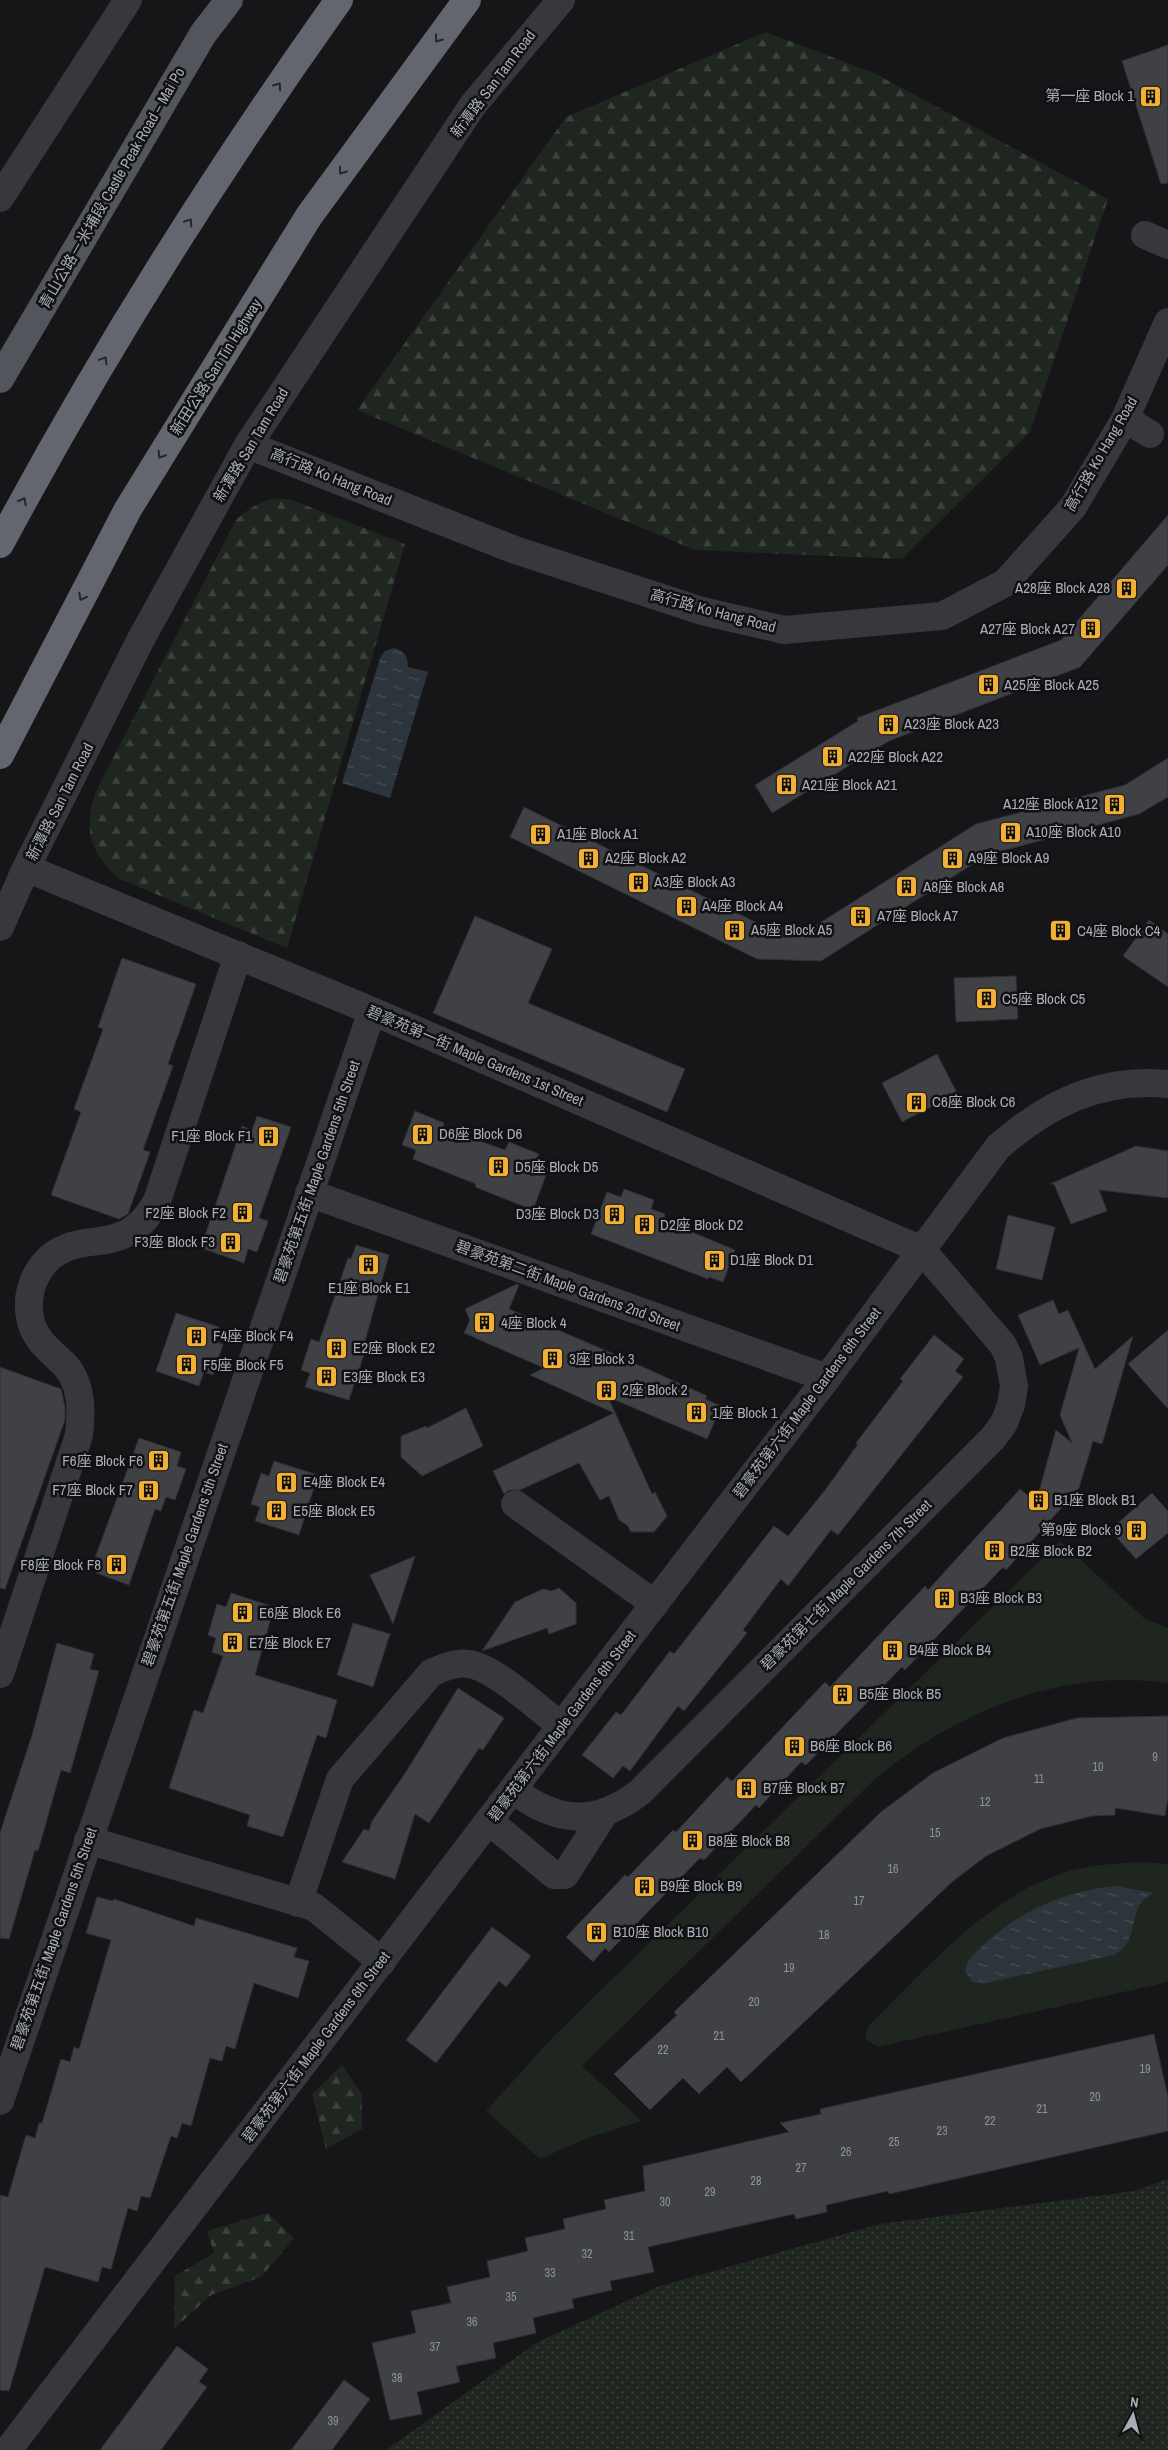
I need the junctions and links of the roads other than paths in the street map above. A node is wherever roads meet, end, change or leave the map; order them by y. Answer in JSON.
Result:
{"nodes":[{"id":1,"x":128,"y":0,"type":"edge"},
{"id":2,"x":229,"y":0,"type":"edge"},
{"id":3,"x":339,"y":0,"type":"edge"},
{"id":4,"x":466,"y":0,"type":"edge"},
{"id":5,"x":561,"y":0,"type":"edge"},
{"id":6,"x":0,"y":198,"type":"edge"},
{"id":7,"x":1168,"y":322,"type":"edge"},
{"id":8,"x":0,"y":379,"type":"edge"},
{"id":9,"x":1125,"y":419,"type":"junction"},
{"id":10,"x":1150,"y":434,"type":"dead end"},
{"id":11,"x":248,"y":444,"type":"junction"},
{"id":12,"x":0,"y":544,"type":"edge"},
{"id":13,"x":0,"y":755,"type":"edge"},
{"id":14,"x":26,"y":868,"type":"junction"},
{"id":15,"x":0,"y":927,"type":"edge"},
{"id":16,"x":238,"y":955,"type":"junction"},
{"id":17,"x":372,"y":1011,"type":"junction"},
{"id":18,"x":1168,"y":1084,"type":"edge"},
{"id":19,"x":310,"y":1193,"type":"junction"},
{"id":20,"x":922,"y":1250,"type":"junction"},
{"id":21,"x":827,"y":1378,"type":"junction"},
{"id":22,"x":516,"y":1504,"type":"dead end"},
{"id":23,"x":656,"y":1604,"type":"junction"},
{"id":24,"x":0,"y":1674,"type":"edge"},
{"id":25,"x":562,"y":1726,"type":"junction"},
{"id":26,"x":513,"y":1790,"type":"junction"},
{"id":27,"x":604,"y":1814,"type":"junction"},
{"id":28,"x":489,"y":1822,"type":"junction"},
{"id":29,"x":88,"y":1840,"type":"junction"},
{"id":30,"x":298,"y":1903,"type":"junction"},
{"id":31,"x":382,"y":1962,"type":"junction"},
{"id":32,"x":0,"y":2101,"type":"edge"},
{"id":33,"x":8,"y":2450,"type":"edge"}],
"edges":[{"from":1,"to":6,"type":"street"},
{"from":2,"to":8,"type":"main road","name":"青山公路－米埔段 Castle Peak Road – Mai Po"},
{"from":12,"to":3,"type":"highway","one_way":true},
{"from":4,"to":13,"type":"highway","name":"新田公路 San Tin Highway","one_way":true},
{"from":5,"to":11,"type":"street","name":"新潭路 San Tam Road"},
{"from":7,"to":9,"type":"street","name":"高行路 Ko Hang Road"},
{"from":9,"to":10,"type":"street"},
{"from":9,"to":11,"type":"street","name":"高行路 Ko Hang Road"},
{"from":11,"to":14,"type":"street","name":"新潭路 San Tam Road"},
{"from":14,"to":15,"type":"street","name":"新潭路 San Tam Road"},
{"from":14,"to":16,"type":"street","name":"碧豪苑第一街 Maple Gardens 1st Street"},
{"from":16,"to":17,"type":"street","name":"碧豪苑第一街 Maple Gardens 1st Street"},
{"from":16,"to":24,"type":"street"},
{"from":17,"to":19,"type":"street","name":"碧豪苑第五街 Maple Gardens 5th Street"},
{"from":17,"to":20,"type":"street","name":"碧豪苑第一街 Maple Gardens 1st Street"},
{"from":18,"to":20,"type":"street","name":"碧豪苑第六街 Maple Gardens 6th Street"},
{"from":19,"to":21,"type":"street","name":"碧豪苑第二街 Maple Gardens 2nd Street"},
{"from":19,"to":29,"type":"street","name":"碧豪苑第五街 Maple Gardens 5th Street"},
{"from":20,"to":21,"type":"street","name":"碧豪苑第六街 Maple Gardens 6th Street"},
{"from":20,"to":27,"type":"street","name":"碧豪苑第七街 Maple Gardens 7th Street"},
{"from":21,"to":23,"type":"street","name":"碧豪苑第六街 Maple Gardens 6th Street"},
{"from":22,"to":23,"type":"street"},
{"from":23,"to":25,"type":"street","name":"碧豪苑第六街 Maple Gardens 6th Street"},
{"from":25,"to":26,"type":"street","name":"碧豪苑第六街 Maple Gardens 6th Street"},
{"from":25,"to":30,"type":"street"},
{"from":26,"to":27,"type":"street","name":"碧豪苑第七街 Maple Gardens 7th Street"},
{"from":26,"to":28,"type":"street","name":"碧豪苑第六街 Maple Gardens 6th Street"},
{"from":27,"to":28,"type":"street"},
{"from":28,"to":31,"type":"street","name":"碧豪苑第六街 Maple Gardens 6th Street"},
{"from":29,"to":30,"type":"street"},
{"from":29,"to":32,"type":"street","name":"碧豪苑第五街 Maple Gardens 5th Street"},
{"from":30,"to":31,"type":"street"},
{"from":31,"to":33,"type":"street","name":"碧豪苑第六街 Maple Gardens 6th Street"}]}
